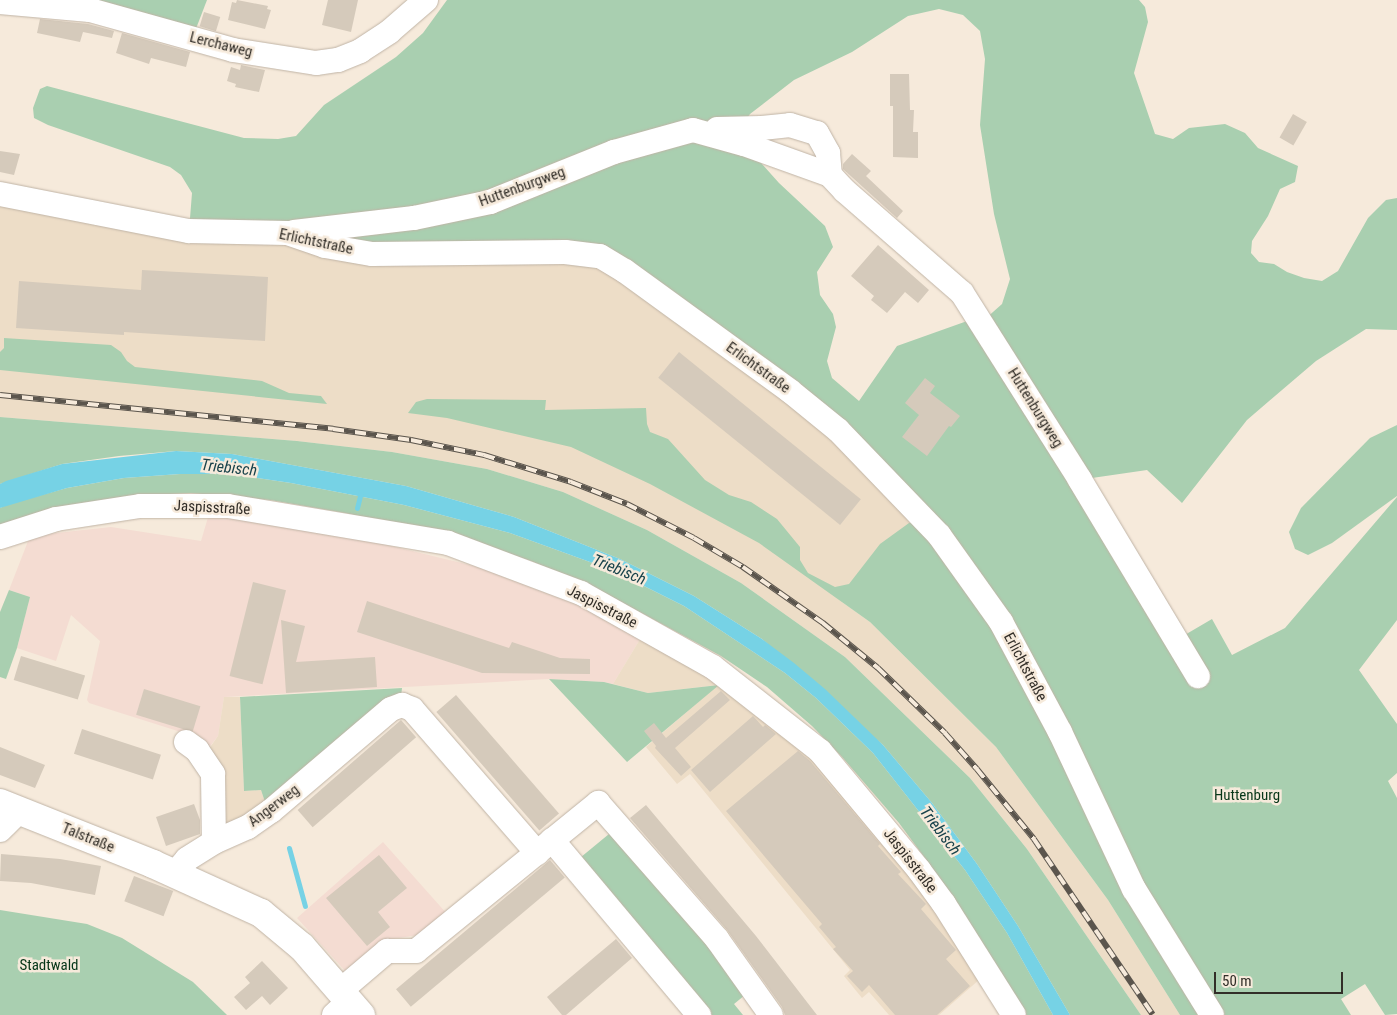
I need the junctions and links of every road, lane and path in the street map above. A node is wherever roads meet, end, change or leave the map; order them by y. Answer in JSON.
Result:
{"nodes":[{"id":1,"x":426,"y":0,"type":"edge"},
{"id":2,"x":0,"y":2,"type":"edge"},
{"id":3,"x":693,"y":130,"type":"junction"},
{"id":4,"x":830,"y":175,"type":"junction"},
{"id":5,"x":0,"y":194,"type":"edge"},
{"id":6,"x":288,"y":233,"type":"junction"},
{"id":7,"x":0,"y":537,"type":"edge"},
{"id":8,"x":1198,"y":676,"type":"dead end"},
{"id":9,"x":186,"y":742,"type":"dead end"},
{"id":10,"x":10,"y":807,"type":"edge"},
{"id":11,"x":0,"y":830,"type":"edge"},
{"id":12,"x":214,"y":842,"type":"junction"},
{"id":13,"x":544,"y":846,"type":"junction"},
{"id":14,"x":175,"y":873,"type":"junction"},
{"id":15,"x":346,"y":1005,"type":"edge"},
{"id":16,"x":699,"y":1015,"type":"edge"},
{"id":17,"x":771,"y":1015,"type":"edge"},
{"id":18,"x":1014,"y":1015,"type":"edge"},
{"id":19,"x":1212,"y":1015,"type":"edge"}],
"edges":[{"from":1,"to":2,"type":"street","name":"Lerchaweg"},
{"from":3,"to":4,"type":"street","name":"Huttenburgweg"},
{"from":3,"to":4,"type":"street","name":"Huttenburgweg"},
{"from":3,"to":6,"type":"street","name":"Huttenburgweg"},
{"from":4,"to":8,"type":"street","name":"Huttenburgweg"},
{"from":5,"to":6,"type":"street","name":"Erlichtstraße"},
{"from":6,"to":19,"type":"street","name":"Erlichtstraße"},
{"from":7,"to":18,"type":"street","name":"Jaspisstraße"},
{"from":9,"to":12,"type":"street"},
{"from":10,"to":11,"type":"street"},
{"from":10,"to":14,"type":"main road","name":"Talstraße"},
{"from":12,"to":13,"type":"street","name":"Angerweg"},
{"from":12,"to":14,"type":"street"},
{"from":13,"to":15,"type":"street"},
{"from":13,"to":16,"type":"street"},
{"from":13,"to":17,"type":"street"},
{"from":14,"to":15,"type":"main road","name":"Talstraße"}]}
